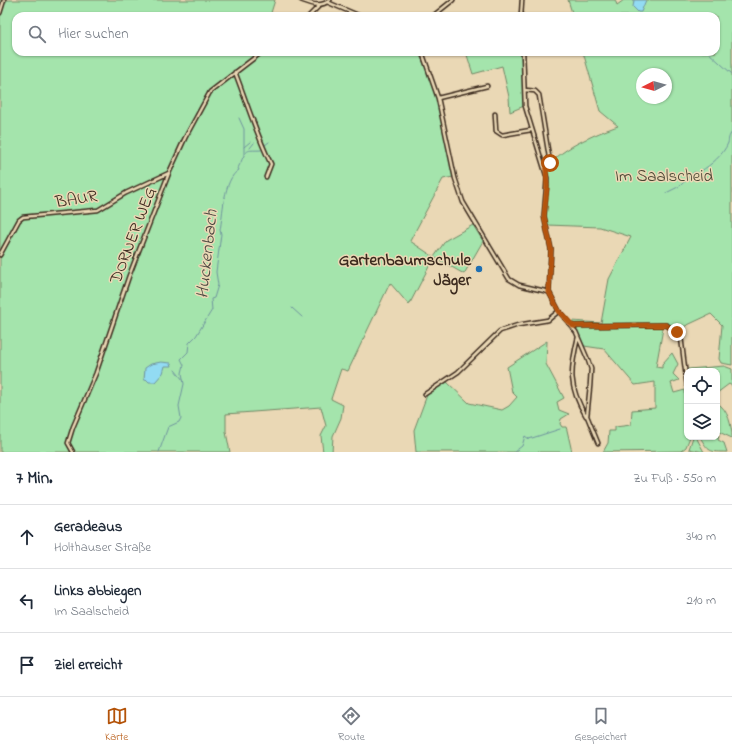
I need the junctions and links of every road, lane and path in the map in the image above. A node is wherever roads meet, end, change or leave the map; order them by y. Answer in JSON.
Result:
{"nodes":[{"id":1,"x":4,"y":0,"type":"edge"},
{"id":2,"x":301,"y":0,"type":"edge"},
{"id":3,"x":453,"y":0,"type":"edge"},
{"id":4,"x":522,"y":0,"type":"edge"},
{"id":5,"x":328,"y":1,"type":"edge"},
{"id":6,"x":320,"y":5,"type":"junction"},
{"id":7,"x":313,"y":12,"type":"edge"},
{"id":8,"x":351,"y":12,"type":"edge"},
{"id":9,"x":438,"y":12,"type":"edge"},
{"id":10,"x":521,"y":12,"type":"edge"},
{"id":11,"x":0,"y":13,"type":"edge"},
{"id":12,"x":257,"y":56,"type":"edge"},
{"id":13,"x":423,"y":56,"type":"edge"},
{"id":14,"x":522,"y":56,"type":"edge"},
{"id":15,"x":235,"y":72,"type":"junction"},
{"id":16,"x":487,"y":86,"type":"dead end"},
{"id":17,"x":524,"y":90,"type":"junction"},
{"id":18,"x":438,"y":98,"type":"junction"},
{"id":19,"x":495,"y":114,"type":"dead end"},
{"id":20,"x":532,"y":130,"type":"junction"},
{"id":21,"x":546,"y":170,"type":"junction"},
{"id":22,"x":169,"y":172,"type":"junction"},
{"id":23,"x":266,"y":176,"type":"dead end"},
{"id":24,"x":0,"y":256,"type":"edge"},
{"id":25,"x":549,"y":292,"type":"junction"},
{"id":26,"x":559,"y":311,"type":"junction"},
{"id":27,"x":573,"y":326,"type":"junction"},
{"id":28,"x":578,"y":337,"type":"junction"},
{"id":29,"x":684,"y":368,"type":"edge"},
{"id":30,"x":425,"y":394,"type":"dead end"},
{"id":31,"x":587,"y":416,"type":"junction"},
{"id":32,"x":598,"y":443,"type":"dead end"},
{"id":33,"x":73,"y":452,"type":"edge"}],
"edges":[{"from":1,"to":11,"type":"street"},
{"from":2,"to":6,"type":"street"},
{"from":3,"to":9,"type":"street"},
{"from":4,"to":10,"type":"street"},
{"from":5,"to":6,"type":"street"},
{"from":5,"to":8,"type":"street"},
{"from":6,"to":7,"type":"street"},
{"from":12,"to":15,"type":"street","name":"DORNER WEG"},
{"from":13,"to":18,"type":"street"},
{"from":14,"to":17,"type":"street"},
{"from":15,"to":22,"type":"street","name":"DORNER WEG"},
{"from":15,"to":23,"type":"street"},
{"from":16,"to":18,"type":"street"},
{"from":17,"to":20,"type":"street"},
{"from":17,"to":21,"type":"street"},
{"from":18,"to":25,"type":"street"},
{"from":19,"to":20,"type":"street"},
{"from":20,"to":21,"type":"street"},
{"from":21,"to":25,"type":"street"},
{"from":22,"to":24,"type":"street","name":"BAUR"},
{"from":22,"to":33,"type":"street","name":"DORNER WEG"},
{"from":25,"to":26,"type":"street"},
{"from":26,"to":27,"type":"street"},
{"from":26,"to":30,"type":"street"},
{"from":27,"to":28,"type":"street"},
{"from":27,"to":29,"type":"street"},
{"from":28,"to":31,"type":"street"},
{"from":28,"to":31,"type":"street"},
{"from":31,"to":32,"type":"street"}]}
